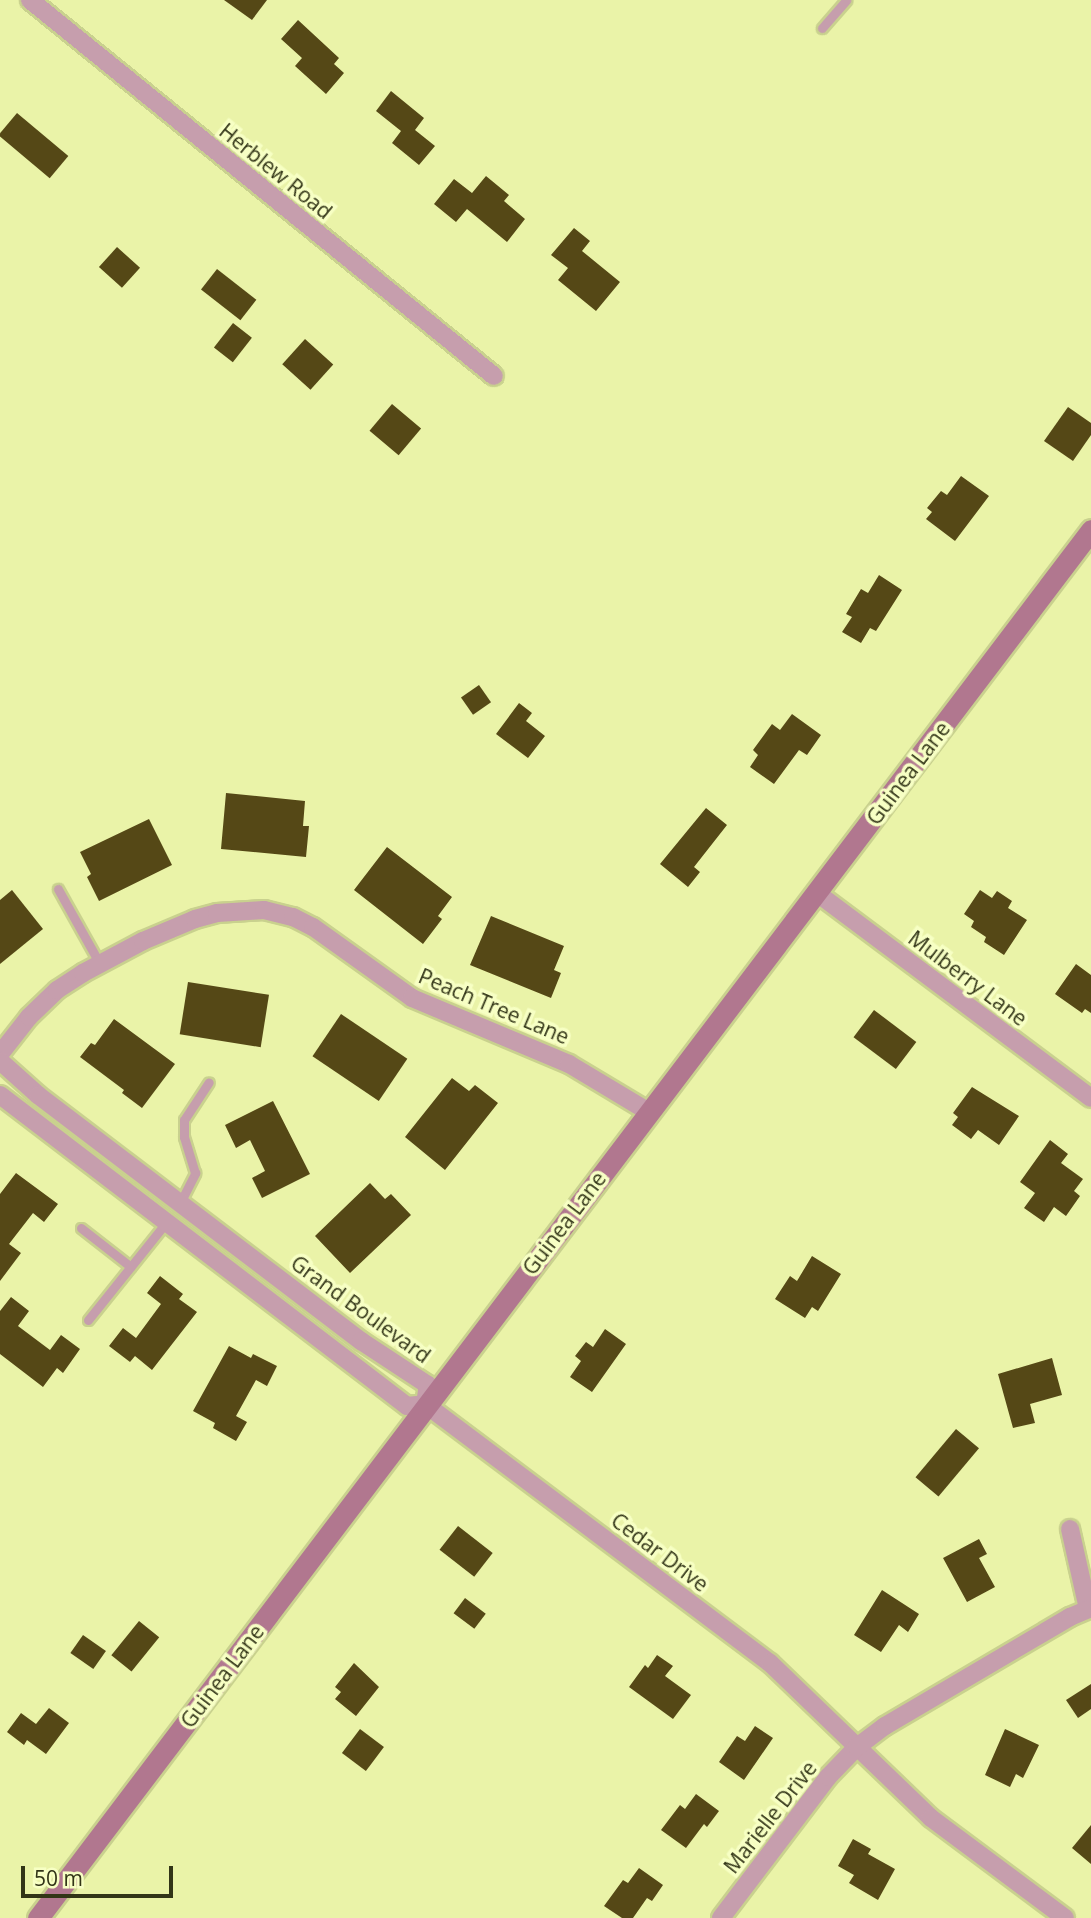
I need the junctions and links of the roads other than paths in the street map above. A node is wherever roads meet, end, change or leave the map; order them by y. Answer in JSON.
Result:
{"nodes":[{"id":1,"x":30,"y":0,"type":"edge"},
{"id":2,"x":846,"y":0,"type":"edge"},
{"id":3,"x":822,"y":28,"type":"dead end"},
{"id":4,"x":494,"y":376,"type":"dead end"},
{"id":5,"x":1091,"y":530,"type":"edge"},
{"id":6,"x":58,"y":889,"type":"dead end"},
{"id":7,"x":817,"y":893,"type":"junction"},
{"id":8,"x":100,"y":964,"type":"junction"},
{"id":9,"x":0,"y":1054,"type":"edge"},
{"id":10,"x":0,"y":1061,"type":"edge"},
{"id":11,"x":209,"y":1082,"type":"dead end"},
{"id":12,"x":0,"y":1095,"type":"edge"},
{"id":13,"x":1091,"y":1098,"type":"edge"},
{"id":14,"x":649,"y":1112,"type":"junction"},
{"id":15,"x":180,"y":1203,"type":"junction"},
{"id":16,"x":165,"y":1224,"type":"junction"},
{"id":17,"x":81,"y":1228,"type":"dead end"},
{"id":18,"x":131,"y":1266,"type":"junction"},
{"id":19,"x":88,"y":1320,"type":"dead end"},
{"id":20,"x":339,"y":1324,"type":"junction"},
{"id":21,"x":325,"y":1343,"type":"junction"},
{"id":22,"x":425,"y":1404,"type":"junction"},
{"id":23,"x":1070,"y":1529,"type":"dead end"},
{"id":24,"x":1089,"y":1609,"type":"edge"},
{"id":25,"x":857,"y":1747,"type":"junction"},
{"id":26,"x":38,"y":1918,"type":"edge"},
{"id":27,"x":721,"y":1918,"type":"edge"},
{"id":28,"x":1065,"y":1918,"type":"edge"}],
"edges":[{"from":1,"to":4,"type":"street","name":"Herblew Road"},
{"from":2,"to":3,"type":"lane"},
{"from":5,"to":7,"type":"street","name":"Guinea Lane"},
{"from":6,"to":8,"type":"lane"},
{"from":7,"to":13,"type":"street","name":"Mulberry Lane"},
{"from":7,"to":14,"type":"street","name":"Guinea Lane"},
{"from":8,"to":9,"type":"street","name":"Peach Tree Lane"},
{"from":8,"to":14,"type":"street","name":"Peach Tree Lane"},
{"from":10,"to":15,"type":"street","name":"Grand Boulevard"},
{"from":11,"to":15,"type":"lane"},
{"from":12,"to":16,"type":"street"},
{"from":14,"to":22,"type":"street","name":"Guinea Lane"},
{"from":15,"to":16,"type":"street"},
{"from":15,"to":20,"type":"street","name":"Grand Boulevard"},
{"from":16,"to":18,"type":"lane"},
{"from":16,"to":21,"type":"street"},
{"from":17,"to":18,"type":"lane"},
{"from":18,"to":19,"type":"lane"},
{"from":20,"to":21,"type":"street"},
{"from":20,"to":22,"type":"street","name":"Grand Boulevard"},
{"from":21,"to":22,"type":"street"},
{"from":22,"to":25,"type":"street","name":"Cedar Drive"},
{"from":22,"to":26,"type":"street","name":"Guinea Lane"},
{"from":23,"to":24,"type":"street"},
{"from":24,"to":25,"type":"street"},
{"from":25,"to":27,"type":"street","name":"Marielle Drive"},
{"from":25,"to":28,"type":"street","name":"Cedar Drive"}]}
